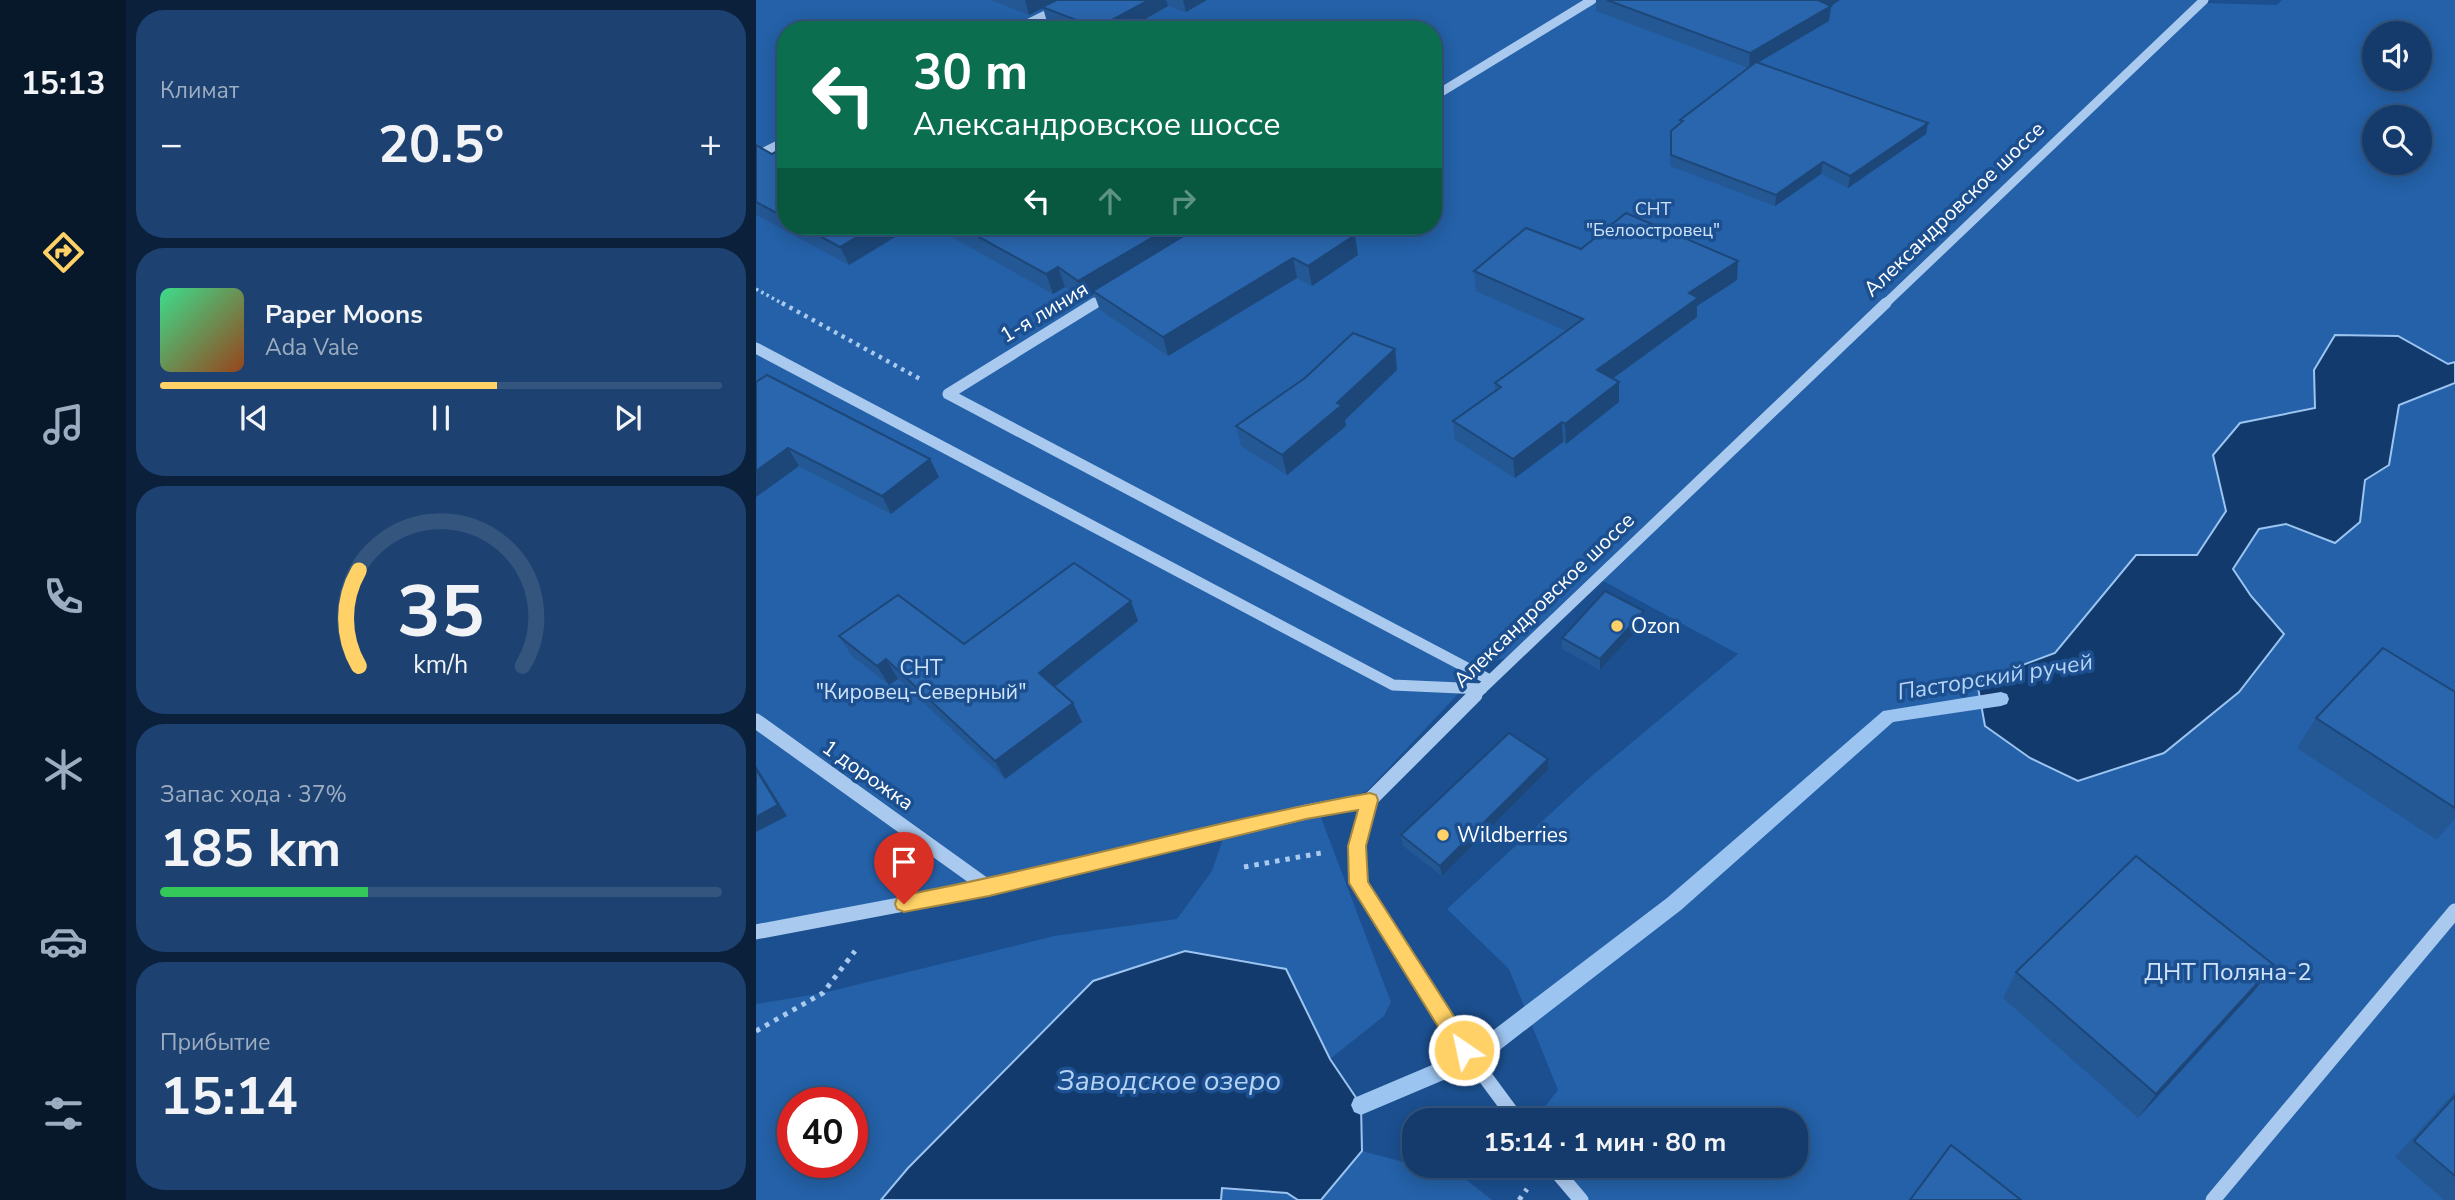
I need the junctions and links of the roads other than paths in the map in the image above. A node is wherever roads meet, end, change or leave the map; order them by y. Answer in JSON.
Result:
{"nodes":[{"id":1,"x":1076,"y":0,"type":"edge"},
{"id":2,"x":1592,"y":0,"type":"edge"},
{"id":3,"x":2204,"y":0,"type":"edge"},
{"id":4,"x":1033,"y":21,"type":"edge"},
{"id":5,"x":1442,"y":92,"type":"edge"},
{"id":6,"x":777,"y":146,"type":"edge"},
{"id":7,"x":756,"y":156,"type":"edge"},
{"id":8,"x":1119,"y":289,"type":"edge"},
{"id":9,"x":756,"y":348,"type":"edge"},
{"id":10,"x":1486,"y":684,"type":"junction"},
{"id":11,"x":756,"y":721,"type":"edge"},
{"id":12,"x":1370,"y":800,"type":"junction"},
{"id":13,"x":989,"y":888,"type":"junction"},
{"id":14,"x":2455,"y":911,"type":"edge"},
{"id":15,"x":756,"y":932,"type":"edge"},
{"id":16,"x":1508,"y":1108,"type":"edge"},
{"id":17,"x":1562,"y":1178,"type":"edge"},
{"id":18,"x":1581,"y":1200,"type":"edge"},
{"id":19,"x":2213,"y":1200,"type":"edge"}],
"edges":[{"from":1,"to":4,"type":"street"},
{"from":2,"to":5,"type":"street"},
{"from":3,"to":10,"type":"street","name":"Александровское шоссе"},
{"from":6,"to":7,"type":"street"},
{"from":8,"to":10,"type":"street","name":"1-я линия"},
{"from":9,"to":10,"type":"street"},
{"from":10,"to":12,"type":"street","name":"Александровское шоссе"},
{"from":11,"to":13,"type":"street","name":"1 дорожка"},
{"from":12,"to":13,"type":"street"},
{"from":12,"to":16,"type":"street"},
{"from":13,"to":15,"type":"street"},
{"from":14,"to":19,"type":"street"},
{"from":17,"to":18,"type":"street"}]}
